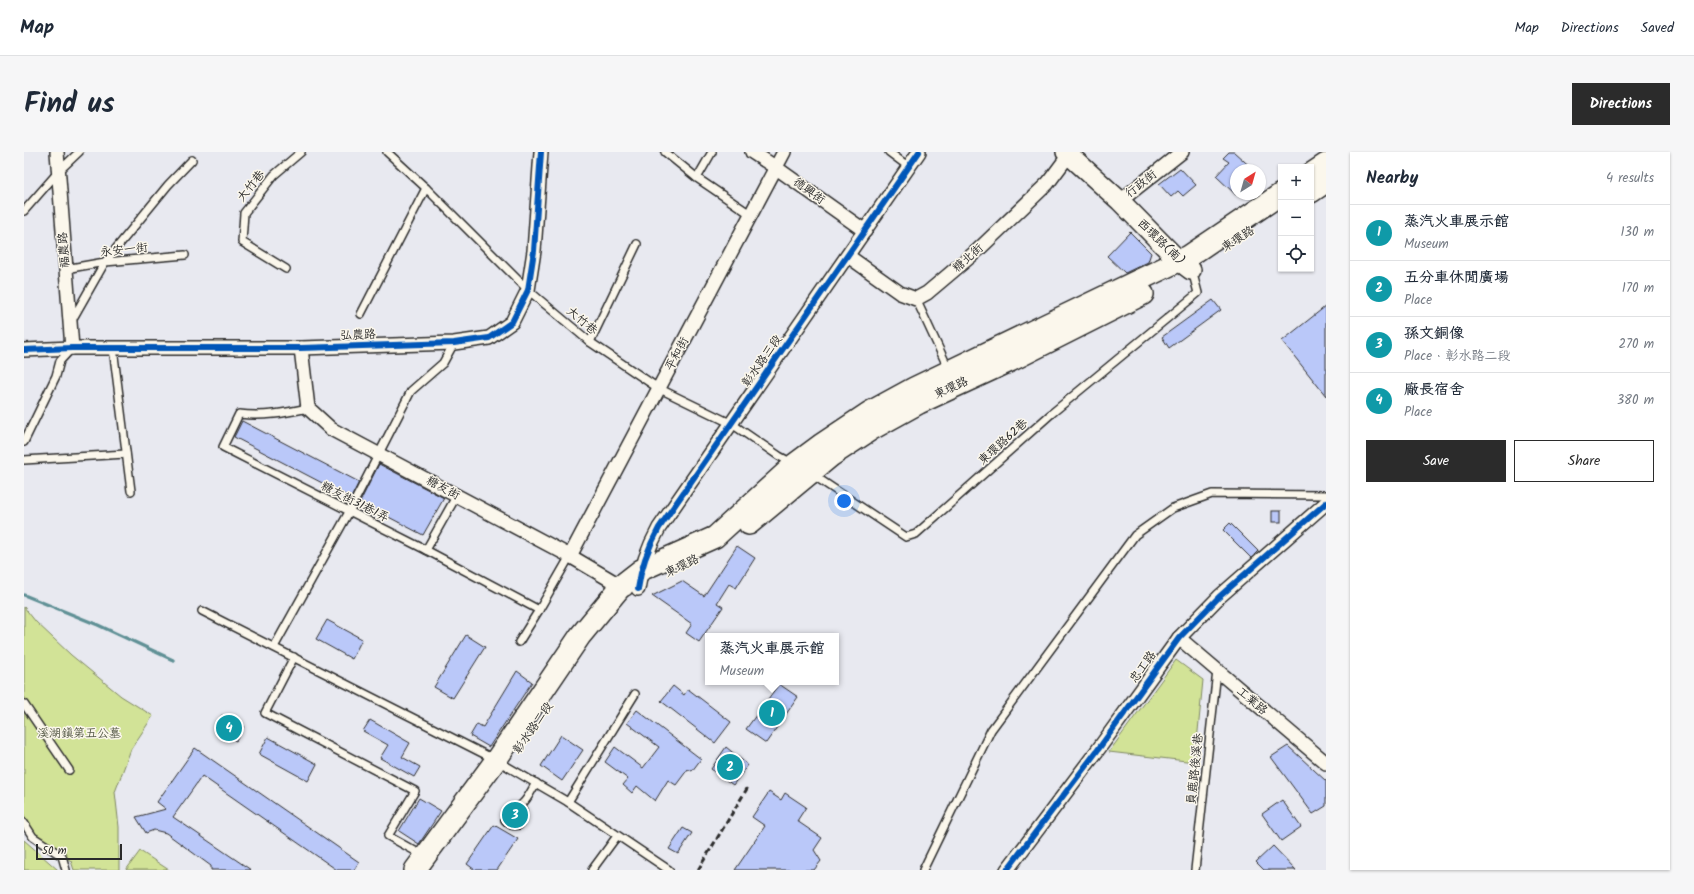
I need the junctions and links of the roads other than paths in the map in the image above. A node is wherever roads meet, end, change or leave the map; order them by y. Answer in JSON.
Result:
{"nodes":[{"id":1,"x":57,"y":152,"type":"edge"},
{"id":2,"x":79,"y":152,"type":"edge"},
{"id":3,"x":301,"y":152,"type":"edge"},
{"id":4,"x":387,"y":152,"type":"edge"},
{"id":5,"x":541,"y":152,"type":"edge"},
{"id":6,"x":665,"y":152,"type":"edge"},
{"id":7,"x":712,"y":152,"type":"edge"},
{"id":8,"x":752,"y":152,"type":"edge"},
{"id":9,"x":784,"y":152,"type":"edge"},
{"id":10,"x":889,"y":152,"type":"edge"},
{"id":11,"x":919,"y":152,"type":"edge"},
{"id":12,"x":1182,"y":152,"type":"edge"},
{"id":13,"x":1072,"y":153,"type":"edge"},
{"id":14,"x":192,"y":160,"type":"dead end"},
{"id":15,"x":1326,"y":164,"type":"edge"},
{"id":16,"x":775,"y":167,"type":"junction"},
{"id":17,"x":909,"y":167,"type":"junction"},
{"id":18,"x":59,"y":171,"type":"junction"},
{"id":19,"x":1314,"y":172,"type":"edge"},
{"id":20,"x":697,"y":178,"type":"junction"},
{"id":21,"x":1326,"y":182,"type":"edge"},
{"id":22,"x":426,"y":188,"type":"junction"},
{"id":23,"x":1314,"y":190,"type":"edge"},
{"id":24,"x":1278,"y":196,"type":"edge"},
{"id":25,"x":1124,"y":198,"type":"junction"},
{"id":26,"x":24,"y":211,"type":"edge"},
{"id":27,"x":750,"y":214,"type":"junction"},
{"id":28,"x":1278,"y":214,"type":"edge"},
{"id":29,"x":865,"y":231,"type":"junction"},
{"id":30,"x":637,"y":244,"type":"dead end"},
{"id":31,"x":185,"y":255,"type":"dead end"},
{"id":32,"x":848,"y":256,"type":"junction"},
{"id":33,"x":105,"y":262,"type":"junction"},
{"id":34,"x":1186,"y":262,"type":"junction"},
{"id":35,"x":65,"y":269,"type":"junction"},
{"id":36,"x":286,"y":269,"type":"dead end"},
{"id":37,"x":528,"y":290,"type":"junction"},
{"id":38,"x":916,"y":299,"type":"junction"},
{"id":39,"x":361,"y":314,"type":"dead end"},
{"id":40,"x":70,"y":323,"type":"junction"},
{"id":41,"x":590,"y":342,"type":"junction"},
{"id":42,"x":454,"y":343,"type":"junction"},
{"id":43,"x":72,"y":348,"type":"junction"},
{"id":44,"x":113,"y":348,"type":"junction"},
{"id":45,"x":301,"y":348,"type":"junction"},
{"id":46,"x":24,"y":350,"type":"edge"},
{"id":47,"x":950,"y":371,"type":"junction"},
{"id":48,"x":658,"y":388,"type":"junction"},
{"id":49,"x":308,"y":408,"type":"junction"},
{"id":50,"x":732,"y":424,"type":"junction"},
{"id":51,"x":24,"y":442,"type":"edge"},
{"id":52,"x":379,"y":453,"type":"junction"},
{"id":53,"x":126,"y":454,"type":"junction"},
{"id":54,"x":24,"y":460,"type":"edge"},
{"id":55,"x":803,"y":469,"type":"junction"},
{"id":56,"x":131,"y":491,"type":"dead end"},
{"id":57,"x":457,"y":495,"type":"junction"},
{"id":58,"x":1326,"y":495,"type":"edge"},
{"id":59,"x":1326,"y":503,"type":"edge"},
{"id":60,"x":349,"y":512,"type":"junction"},
{"id":61,"x":426,"y":550,"type":"junction"},
{"id":62,"x":570,"y":556,"type":"junction"},
{"id":63,"x":633,"y":585,"type":"junction"},
{"id":64,"x":539,"y":610,"type":"junction"},
{"id":65,"x":202,"y":611,"type":"dead end"},
{"id":66,"x":580,"y":636,"type":"joint"},
{"id":67,"x":1179,"y":638,"type":"junction"},
{"id":68,"x":520,"y":642,"type":"dead end"},
{"id":69,"x":274,"y":647,"type":"junction"},
{"id":70,"x":294,"y":657,"type":"junction"},
{"id":71,"x":1217,"y":671,"type":"junction"},
{"id":72,"x":636,"y":694,"type":"dead end"},
{"id":73,"x":24,"y":704,"type":"edge"},
{"id":74,"x":1326,"y":763,"type":"edge"},
{"id":75,"x":501,"y":764,"type":"junction"},
{"id":76,"x":69,"y":770,"type":"dead end"},
{"id":77,"x":536,"y":783,"type":"junction"},
{"id":78,"x":568,"y":802,"type":"junction"},
{"id":79,"x":522,"y":804,"type":"dead end"},
{"id":80,"x":24,"y":823,"type":"edge"},
{"id":81,"x":617,"y":836,"type":"junction"},
{"id":82,"x":424,"y":866,"type":"edge"},
{"id":83,"x":66,"y":870,"type":"edge"},
{"id":84,"x":592,"y":870,"type":"edge"},
{"id":85,"x":669,"y":870,"type":"edge"},
{"id":86,"x":924,"y":870,"type":"edge"},
{"id":87,"x":1007,"y":870,"type":"edge"},
{"id":88,"x":1195,"y":870,"type":"edge"}],
"edges":[{"from":1,"to":18,"type":"street","name":"福農路"},
{"from":2,"to":18,"type":"lane"},
{"from":3,"to":36,"type":"lane","name":"大竹巷"},
{"from":4,"to":22,"type":"lane","name":"大竹巷"},
{"from":5,"to":37,"type":"street","name":"弘農路"},
{"from":6,"to":20,"type":"lane"},
{"from":7,"to":20,"type":"lane"},
{"from":8,"to":16,"type":"street","name":"德興街"},
{"from":9,"to":16,"type":"street","name":"平和街"},
{"from":10,"to":17,"type":"lane"},
{"from":11,"to":17,"type":"street","name":"彰水路三段"},
{"from":12,"to":25,"type":"street","name":"行政街"},
{"from":13,"to":25,"type":"main road","name":"西環路(南)"},
{"from":13,"to":38,"type":"street","name":"糖北街"},
{"from":14,"to":33,"type":"lane"},
{"from":15,"to":19,"type":"main road"},
{"from":16,"to":27,"type":"street","name":"平和街"},
{"from":16,"to":29,"type":"street","name":"德興街"},
{"from":17,"to":29,"type":"street","name":"彰水路三段"},
{"from":18,"to":26,"type":"lane"},
{"from":18,"to":35,"type":"street","name":"福農路"},
{"from":20,"to":27,"type":"lane"},
{"from":21,"to":23,"type":"main road"},
{"from":22,"to":37,"type":"lane","name":"大竹巷"},
{"from":22,"to":39,"type":"lane"},
{"from":24,"to":34,"type":"main road","name":"東環路"},
{"from":25,"to":34,"type":"main road","name":"西環路(南)"},
{"from":27,"to":48,"type":"street","name":"平和街"},
{"from":28,"to":34,"type":"main road","name":"東環路"},
{"from":29,"to":32,"type":"street","name":"彰水路三段"},
{"from":30,"to":41,"type":"lane"},
{"from":31,"to":33,"type":"lane","name":"永安一街"},
{"from":32,"to":38,"type":"street"},
{"from":32,"to":50,"type":"street","name":"彰水路三段"},
{"from":33,"to":35,"type":"lane","name":"永安一街"},
{"from":33,"to":40,"type":"lane"},
{"from":34,"to":47,"type":"main road","name":"東環路"},
{"from":34,"to":55,"type":"main road","name":"東環路"},
{"from":34,"to":55,"type":"lane","name":"東環路62巷"},
{"from":35,"to":40,"type":"street","name":"福農路"},
{"from":37,"to":41,"type":"lane","name":"大竹巷"},
{"from":37,"to":42,"type":"street","name":"弘農路"},
{"from":38,"to":47,"type":"lane"},
{"from":40,"to":43,"type":"street","name":"福農路"},
{"from":41,"to":48,"type":"lane","name":"大竹巷"},
{"from":42,"to":45,"type":"street","name":"弘農路"},
{"from":42,"to":52,"type":"lane"},
{"from":43,"to":44,"type":"street","name":"弘農路"},
{"from":43,"to":46,"type":"street","name":"弘農路"},
{"from":43,"to":51,"type":"lane"},
{"from":44,"to":45,"type":"street","name":"弘農路"},
{"from":44,"to":53,"type":"lane"},
{"from":45,"to":49,"type":"street"},
{"from":47,"to":55,"type":"main road","name":"東環路"},
{"from":48,"to":50,"type":"lane","name":"大竹巷"},
{"from":48,"to":62,"type":"street","name":"平和街"},
{"from":49,"to":52,"type":"street","name":"糖友街"},
{"from":49,"to":60,"type":"lane","name":"糖友街31巷1弄"},
{"from":50,"to":55,"type":"lane","name":"大竹巷"},
{"from":50,"to":63,"type":"street","name":"彰水路三段"},
{"from":52,"to":57,"type":"street","name":"糖友街"},
{"from":52,"to":60,"type":"lane"},
{"from":53,"to":54,"type":"lane"},
{"from":53,"to":56,"type":"lane"},
{"from":55,"to":63,"type":"main road","name":"東環路"},
{"from":57,"to":61,"type":"lane"},
{"from":57,"to":62,"type":"street","name":"糖友街"},
{"from":58,"to":86,"type":"lane"},
{"from":59,"to":67,"type":"street","name":"忠工路"},
{"from":60,"to":61,"type":"lane","name":"糖友街31巷1弄"},
{"from":60,"to":69,"type":"lane"},
{"from":61,"to":64,"type":"lane","name":"糖友街31巷1弄"},
{"from":62,"to":63,"type":"street","name":"糖友街"},
{"from":62,"to":64,"type":"lane"},
{"from":63,"to":66,"type":"main road","name":"彰水路三段"},
{"from":63,"to":75,"type":"main road","name":"彰水路二段"},
{"from":64,"to":68,"type":"lane"},
{"from":65,"to":69,"type":"lane"},
{"from":66,"to":75,"type":"main road","name":"彰水路二段"},
{"from":67,"to":71,"type":"street","name":"工業路"},
{"from":67,"to":87,"type":"street","name":"忠工路"},
{"from":69,"to":70,"type":"lane"},
{"from":70,"to":75,"type":"lane"},
{"from":70,"to":82,"type":"lane"},
{"from":71,"to":74,"type":"street","name":"工業路"},
{"from":71,"to":88,"type":"lane","name":"員鹿路後溪巷"},
{"from":72,"to":78,"type":"lane"},
{"from":73,"to":76,"type":"lane"},
{"from":75,"to":77,"type":"lane"},
{"from":75,"to":82,"type":"main road","name":"彰水路二段"},
{"from":77,"to":78,"type":"lane"},
{"from":77,"to":79,"type":"lane"},
{"from":78,"to":81,"type":"lane"},
{"from":80,"to":83,"type":"lane"},
{"from":81,"to":84,"type":"lane"},
{"from":81,"to":85,"type":"lane"}]}
